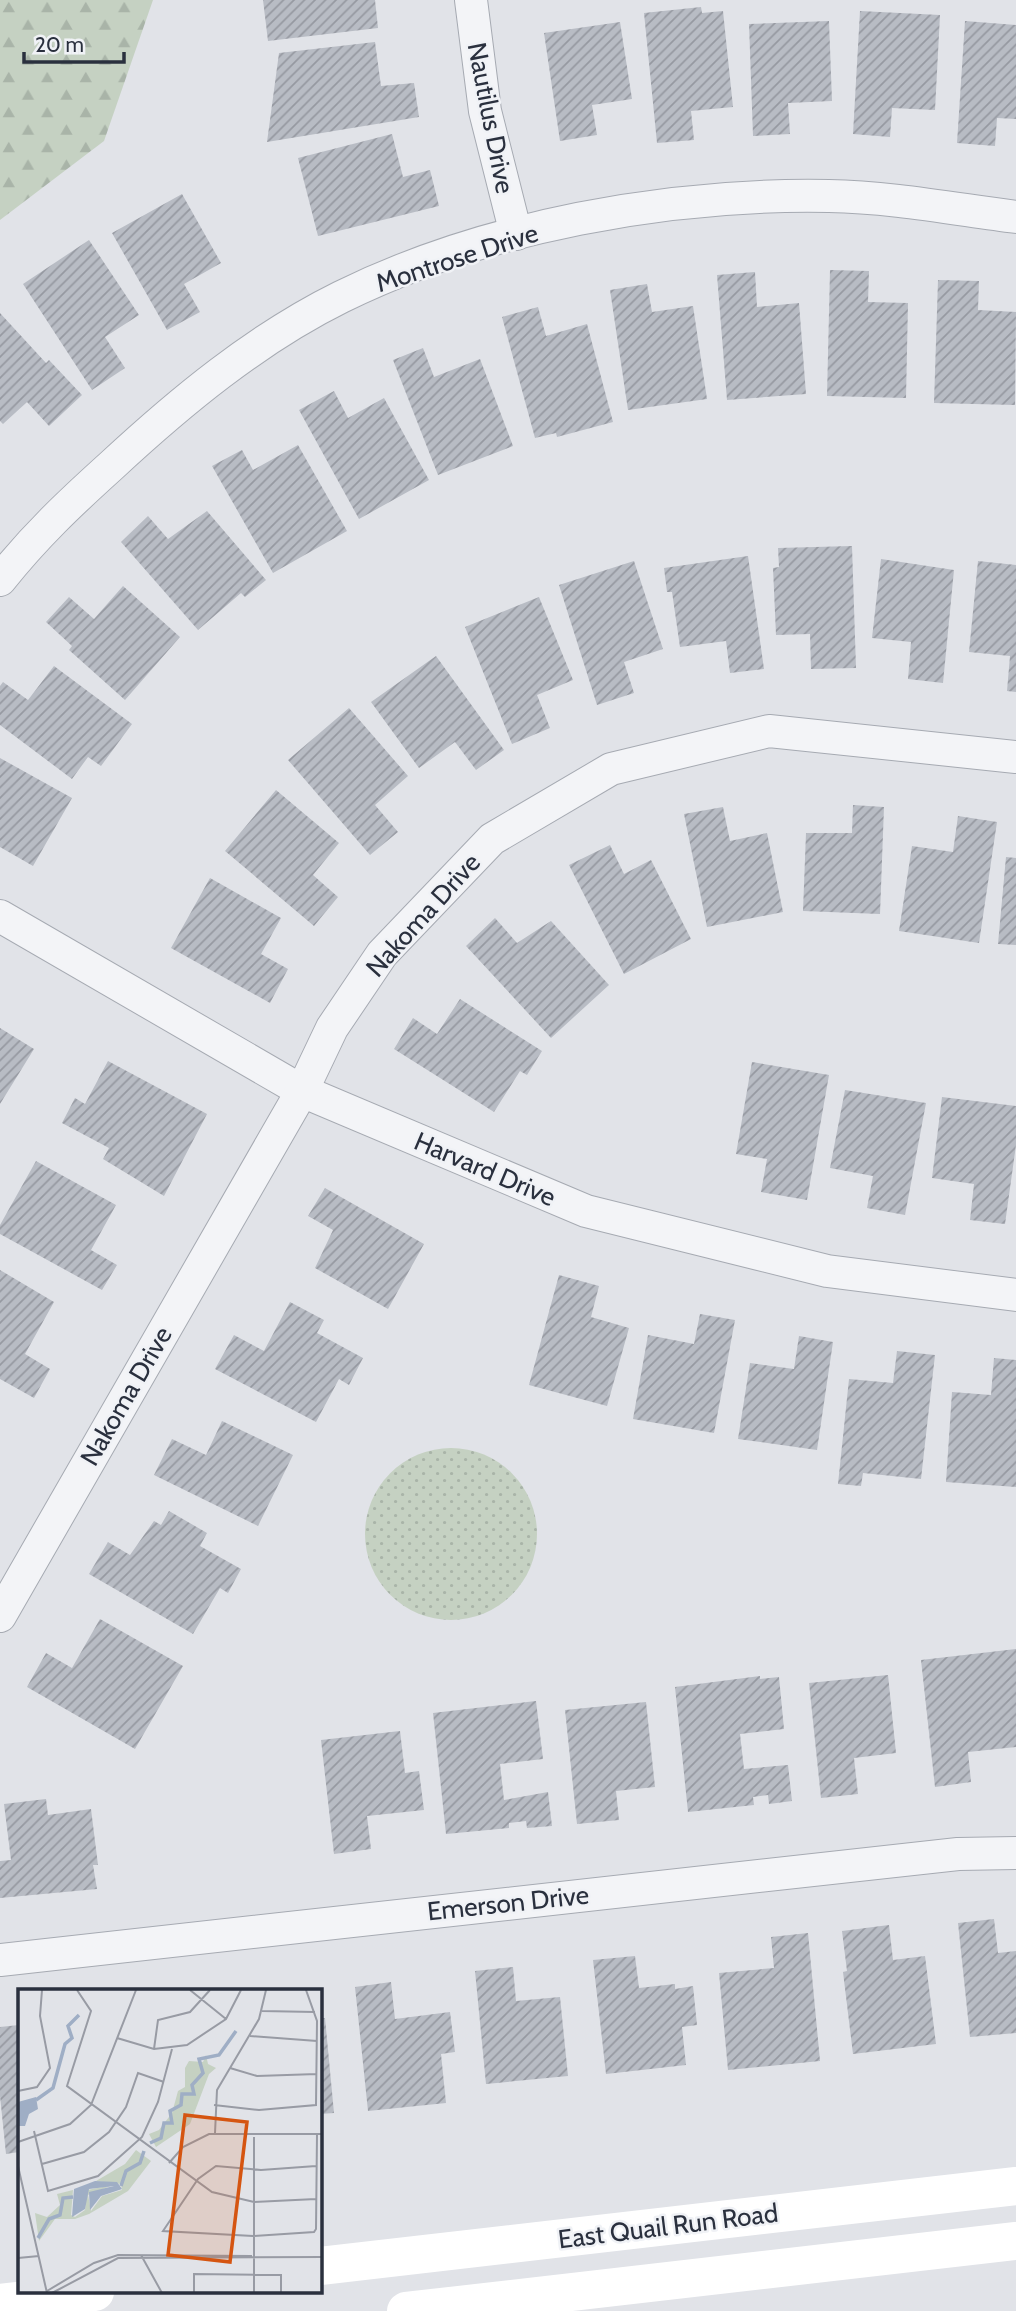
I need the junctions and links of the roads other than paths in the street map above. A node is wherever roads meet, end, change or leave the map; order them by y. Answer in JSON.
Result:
{"nodes":[{"id":1,"x":471,"y":0,"type":"edge"},
{"id":2,"x":1016,"y":217,"type":"edge"},
{"id":3,"x":516,"y":234,"type":"junction"},
{"id":4,"x":0,"y":580,"type":"edge"},
{"id":5,"x":1016,"y":757,"type":"edge"},
{"id":6,"x":0,"y":916,"type":"edge"},
{"id":7,"x":302,"y":1091,"type":"junction"},
{"id":8,"x":1016,"y":1295,"type":"edge"},
{"id":9,"x":0,"y":1616,"type":"edge"},
{"id":10,"x":1016,"y":1853,"type":"edge"},
{"id":11,"x":0,"y":1960,"type":"edge"},
{"id":12,"x":1016,"y":2186,"type":"edge"},
{"id":13,"x":1016,"y":2241,"type":"edge"},
{"id":14,"x":322,"y":2266,"type":"edge"},
{"id":15,"x":78,"y":2294,"type":"edge"},
{"id":16,"x":0,"y":2303,"type":"edge"},
{"id":17,"x":406,"y":2311,"type":"edge"}],
"edges":[{"from":1,"to":3,"type":"street","name":"Nautilus Drive"},
{"from":2,"to":3,"type":"street","name":"Montrose Drive"},
{"from":3,"to":4,"type":"street","name":"Montrose Drive"},
{"from":5,"to":7,"type":"street","name":"Nakoma Drive"},
{"from":6,"to":7,"type":"street","name":"Harvard Drive"},
{"from":7,"to":8,"type":"street","name":"Harvard Drive"},
{"from":7,"to":9,"type":"street","name":"Nakoma Drive"},
{"from":10,"to":11,"type":"street","name":"Emerson Drive"},
{"from":12,"to":14,"type":"street","name":"East Quail Run Road"},
{"from":13,"to":17,"type":"street","name":"East Quail Run Road"},
{"from":15,"to":16,"type":"street"}]}
